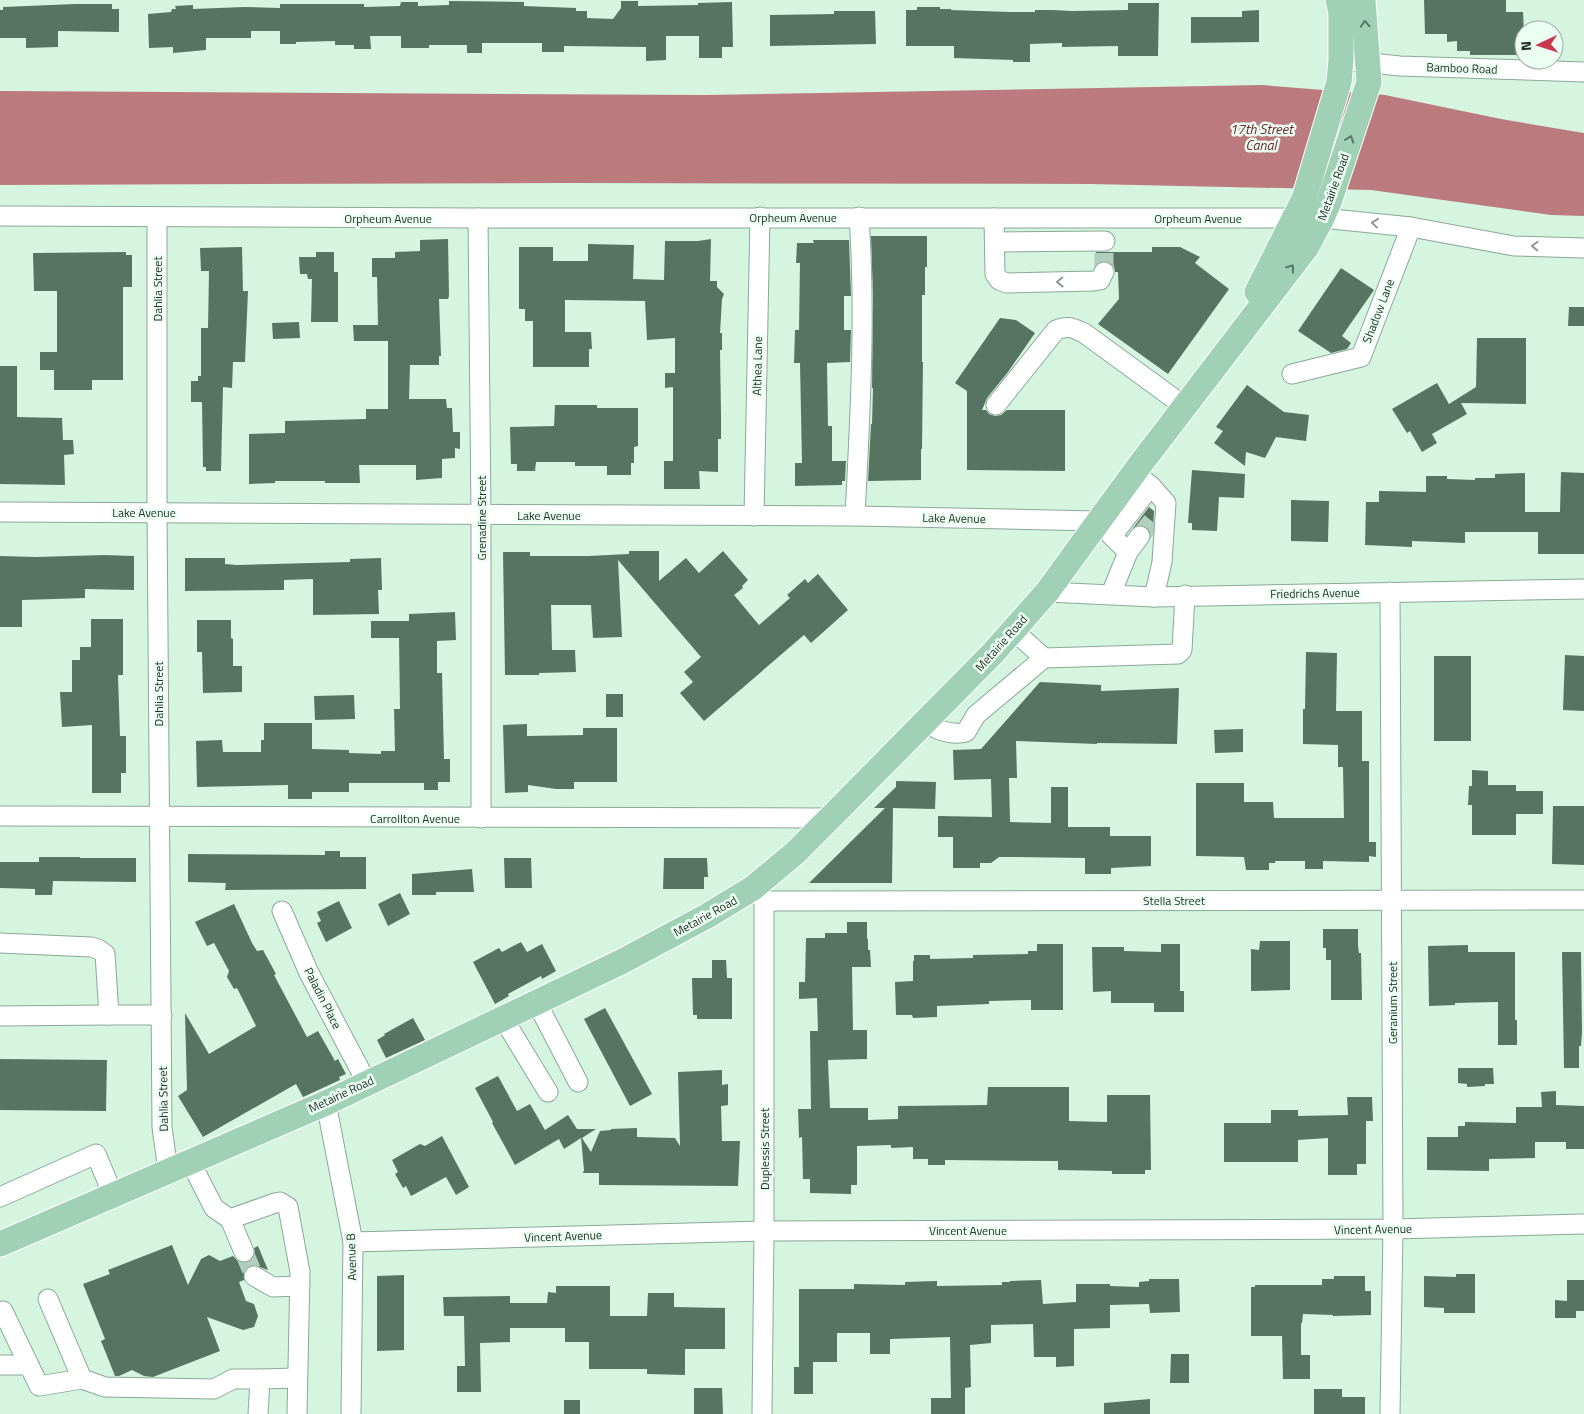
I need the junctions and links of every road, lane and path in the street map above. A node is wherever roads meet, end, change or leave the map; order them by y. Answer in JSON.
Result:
{"nodes":[{"id":1,"x":1338,"y":0,"type":"edge"},
{"id":2,"x":1363,"y":0,"type":"edge"},
{"id":3,"x":1340,"y":71,"type":"junction"},
{"id":4,"x":1584,"y":72,"type":"edge"},
{"id":5,"x":1368,"y":73,"type":"junction"},
{"id":6,"x":1300,"y":209,"type":"junction"},
{"id":7,"x":1326,"y":210,"type":"junction"},
{"id":8,"x":0,"y":216,"type":"edge"},
{"id":9,"x":157,"y":217,"type":"junction"},
{"id":10,"x":760,"y":217,"type":"junction"},
{"id":11,"x":859,"y":217,"type":"junction"},
{"id":12,"x":478,"y":218,"type":"junction"},
{"id":13,"x":994,"y":218,"type":"junction"},
{"id":14,"x":1105,"y":218,"type":"junction"},
{"id":15,"x":1411,"y":227,"type":"junction"},
{"id":16,"x":995,"y":242,"type":"junction"},
{"id":17,"x":1584,"y":248,"type":"edge"},
{"id":18,"x":1104,"y":272,"type":"dead end"},
{"id":19,"x":1229,"y":348,"type":"junction"},
{"id":20,"x":1292,"y":374,"type":"dead end"},
{"id":21,"x":996,"y":405,"type":"dead end"},
{"id":22,"x":1184,"y":406,"type":"junction"},
{"id":23,"x":1143,"y":479,"type":"junction"},
{"id":24,"x":0,"y":512,"type":"edge"},
{"id":25,"x":157,"y":512,"type":"junction"},
{"id":26,"x":481,"y":514,"type":"junction"},
{"id":27,"x":754,"y":516,"type":"junction"},
{"id":28,"x":855,"y":516,"type":"junction"},
{"id":29,"x":1105,"y":528,"type":"junction"},
{"id":30,"x":1140,"y":536,"type":"tunnel mouth"},
{"id":31,"x":1128,"y":552,"type":"junction"},
{"id":32,"x":1584,"y":589,"type":"edge"},
{"id":33,"x":1047,"y":592,"type":"junction"},
{"id":34,"x":1390,"y":592,"type":"junction"},
{"id":35,"x":1111,"y":594,"type":"junction"},
{"id":36,"x":1185,"y":595,"type":"junction"},
{"id":37,"x":1154,"y":596,"type":"junction"},
{"id":38,"x":1013,"y":630,"type":"junction"},
{"id":39,"x":1044,"y":658,"type":"junction"},
{"id":40,"x":925,"y":722,"type":"junction"},
{"id":41,"x":0,"y":816,"type":"edge"},
{"id":42,"x":160,"y":817,"type":"junction"},
{"id":43,"x":481,"y":818,"type":"junction"},
{"id":44,"x":830,"y":818,"type":"junction"},
{"id":45,"x":759,"y":895,"type":"junction"},
{"id":46,"x":1392,"y":900,"type":"junction"},
{"id":47,"x":1584,"y":900,"type":"edge"},
{"id":48,"x":282,"y":912,"type":"dead end"},
{"id":49,"x":0,"y":943,"type":"edge"},
{"id":50,"x":536,"y":1001,"type":"junction"},
{"id":51,"x":109,"y":1015,"type":"junction"},
{"id":52,"x":162,"y":1015,"type":"junction"},
{"id":53,"x":0,"y":1016,"type":"edge"},
{"id":54,"x":503,"y":1018,"type":"junction"},
{"id":55,"x":578,"y":1082,"type":"dead end"},
{"id":56,"x":367,"y":1083,"type":"junction"},
{"id":57,"x":548,"y":1092,"type":"dead end"},
{"id":58,"x":326,"y":1103,"type":"junction"},
{"id":59,"x":179,"y":1166,"type":"junction"},
{"id":60,"x":113,"y":1195,"type":"junction"},
{"id":61,"x":0,"y":1196,"type":"edge"},
{"id":62,"x":230,"y":1219,"type":"junction"},
{"id":63,"x":1584,"y":1224,"type":"edge"},
{"id":64,"x":1393,"y":1229,"type":"junction"},
{"id":65,"x":764,"y":1231,"type":"junction"},
{"id":66,"x":353,"y":1242,"type":"junction"},
{"id":67,"x":0,"y":1244,"type":"edge"},
{"id":68,"x":244,"y":1252,"type":"tunnel mouth"},
{"id":69,"x":254,"y":1276,"type":"tunnel mouth"},
{"id":70,"x":300,"y":1286,"type":"junction"},
{"id":71,"x":48,"y":1299,"type":"dead end"},
{"id":72,"x":3,"y":1310,"type":"dead end"},
{"id":73,"x":0,"y":1365,"type":"edge"},
{"id":74,"x":29,"y":1365,"type":"junction"},
{"id":75,"x":260,"y":1378,"type":"junction"},
{"id":76,"x":297,"y":1378,"type":"junction"},
{"id":77,"x":82,"y":1379,"type":"junction"},
{"id":78,"x":258,"y":1414,"type":"edge"},
{"id":79,"x":297,"y":1414,"type":"edge"},
{"id":80,"x":351,"y":1414,"type":"edge"},
{"id":81,"x":762,"y":1414,"type":"edge"},
{"id":82,"x":1390,"y":1414,"type":"edge"}],
"edges":[{"from":1,"to":3,"type":"main road","name":"Metairie Road"},
{"from":5,"to":2,"type":"main road","name":"Metairie Road","one_way":true},
{"from":3,"to":5,"type":"street","name":"Bamboo Road"},
{"from":3,"to":6,"type":"main road","name":"Metairie Road"},
{"from":4,"to":5,"type":"street","name":"Bamboo Road"},
{"from":7,"to":5,"type":"main road","name":"Metairie Road","one_way":true},
{"from":6,"to":7,"type":"street","name":"Orpheum Avenue"},
{"from":6,"to":14,"type":"street","name":"Orpheum Avenue"},
{"from":6,"to":19,"type":"main road","name":"Metairie Road"},
{"from":15,"to":7,"type":"street","name":"Orpheum Avenue","one_way":true},
{"from":19,"to":7,"type":"main road","name":"Metairie Road","one_way":true},
{"from":8,"to":9,"type":"street","name":"Orpheum Avenue"},
{"from":9,"to":12,"type":"street","name":"Orpheum Avenue"},
{"from":9,"to":25,"type":"street","name":"Dahlia Street"},
{"from":10,"to":11,"type":"street","name":"Orpheum Avenue"},
{"from":10,"to":12,"type":"street","name":"Orpheum Avenue"},
{"from":10,"to":27,"type":"street","name":"Althea Lane"},
{"from":11,"to":13,"type":"street","name":"Orpheum Avenue"},
{"from":11,"to":28,"type":"street"},
{"from":12,"to":26,"type":"street","name":"Grenadine Street"},
{"from":13,"to":14,"type":"street","name":"Orpheum Avenue"},
{"from":13,"to":16,"type":"street"},
{"from":14,"to":16,"type":"street"},
{"from":17,"to":15,"type":"street","name":"Orpheum Avenue","one_way":true},
{"from":15,"to":20,"type":"street","name":"Shadow Lane"},
{"from":18,"to":16,"type":"street","one_way":true},
{"from":19,"to":22,"type":"main road","name":"Metairie Road"},
{"from":21,"to":22,"type":"street"},
{"from":22,"to":23,"type":"main road","name":"Metairie Road"},
{"from":23,"to":29,"type":"main road","name":"Metairie Road"},
{"from":23,"to":37,"type":"street"},
{"from":24,"to":25,"type":"street","name":"Lake Avenue"},
{"from":25,"to":26,"type":"street","name":"Lake Avenue"},
{"from":25,"to":42,"type":"street","name":"Dahlia Street"},
{"from":26,"to":27,"type":"street","name":"Lake Avenue"},
{"from":26,"to":43,"type":"street","name":"Grenadine Street"},
{"from":27,"to":28,"type":"street","name":"Lake Avenue"},
{"from":28,"to":29,"type":"street","name":"Lake Avenue"},
{"from":29,"to":31,"type":"street"},
{"from":29,"to":33,"type":"main road","name":"Metairie Road"},
{"from":30,"to":31,"type":"street"},
{"from":31,"to":35,"type":"street"},
{"from":32,"to":34,"type":"street","name":"Friedrichs Avenue"},
{"from":33,"to":35,"type":"street","name":"Friedrichs Avenue"},
{"from":33,"to":38,"type":"main road","name":"Metairie Road"},
{"from":34,"to":36,"type":"street","name":"Friedrichs Avenue"},
{"from":34,"to":46,"type":"street","name":"Geranium Street"},
{"from":35,"to":37,"type":"street","name":"Friedrichs Avenue"},
{"from":36,"to":37,"type":"street","name":"Friedrichs Avenue"},
{"from":36,"to":39,"type":"street"},
{"from":38,"to":39,"type":"street"},
{"from":38,"to":40,"type":"main road","name":"Metairie Road"},
{"from":39,"to":40,"type":"street"},
{"from":40,"to":44,"type":"main road","name":"Metairie Road"},
{"from":41,"to":42,"type":"street","name":"Carrollton Avenue"},
{"from":42,"to":43,"type":"street","name":"Carrollton Avenue"},
{"from":42,"to":52,"type":"street","name":"Dahlia Street"},
{"from":43,"to":44,"type":"street","name":"Carrollton Avenue"},
{"from":44,"to":45,"type":"main road","name":"Metairie Road"},
{"from":45,"to":46,"type":"street","name":"Stella Street"},
{"from":45,"to":50,"type":"main road","name":"Metairie Road"},
{"from":45,"to":65,"type":"street","name":"Duplessis Street"},
{"from":46,"to":47,"type":"street","name":"Stella Street"},
{"from":46,"to":64,"type":"street","name":"Geranium Street"},
{"from":48,"to":56,"type":"street","name":"Paladin Place"},
{"from":49,"to":51,"type":"street"},
{"from":50,"to":54,"type":"main road","name":"Metairie Road"},
{"from":50,"to":55,"type":"street"},
{"from":51,"to":52,"type":"street"},
{"from":51,"to":53,"type":"street"},
{"from":52,"to":59,"type":"street","name":"Dahlia Street"},
{"from":54,"to":56,"type":"main road","name":"Metairie Road"},
{"from":54,"to":57,"type":"street"},
{"from":56,"to":58,"type":"main road","name":"Metairie Road"},
{"from":58,"to":59,"type":"main road","name":"Metairie Road"},
{"from":58,"to":66,"type":"street","name":"Avenue B"},
{"from":59,"to":60,"type":"main road","name":"Metairie Road"},
{"from":59,"to":62,"type":"street","name":"Dahlia Street"},
{"from":60,"to":61,"type":"street"},
{"from":60,"to":67,"type":"main road","name":"Metairie Road"},
{"from":62,"to":68,"type":"street"},
{"from":62,"to":70,"type":"street"},
{"from":63,"to":64,"type":"street","name":"Vincent Avenue"},
{"from":64,"to":65,"type":"street","name":"Vincent Avenue"},
{"from":64,"to":82,"type":"street","name":"Geranium Street"},
{"from":65,"to":66,"type":"street","name":"Vincent Avenue"},
{"from":65,"to":81,"type":"street","name":"Duplessis Street"},
{"from":66,"to":80,"type":"street","name":"Avenue B"},
{"from":69,"to":70,"type":"street"},
{"from":70,"to":76,"type":"street"},
{"from":71,"to":77,"type":"street"},
{"from":72,"to":74,"type":"street"},
{"from":73,"to":74,"type":"street"},
{"from":74,"to":77,"type":"street"},
{"from":75,"to":76,"type":"street"},
{"from":75,"to":77,"type":"street"},
{"from":75,"to":78,"type":"street"},
{"from":76,"to":79,"type":"street"}]}
